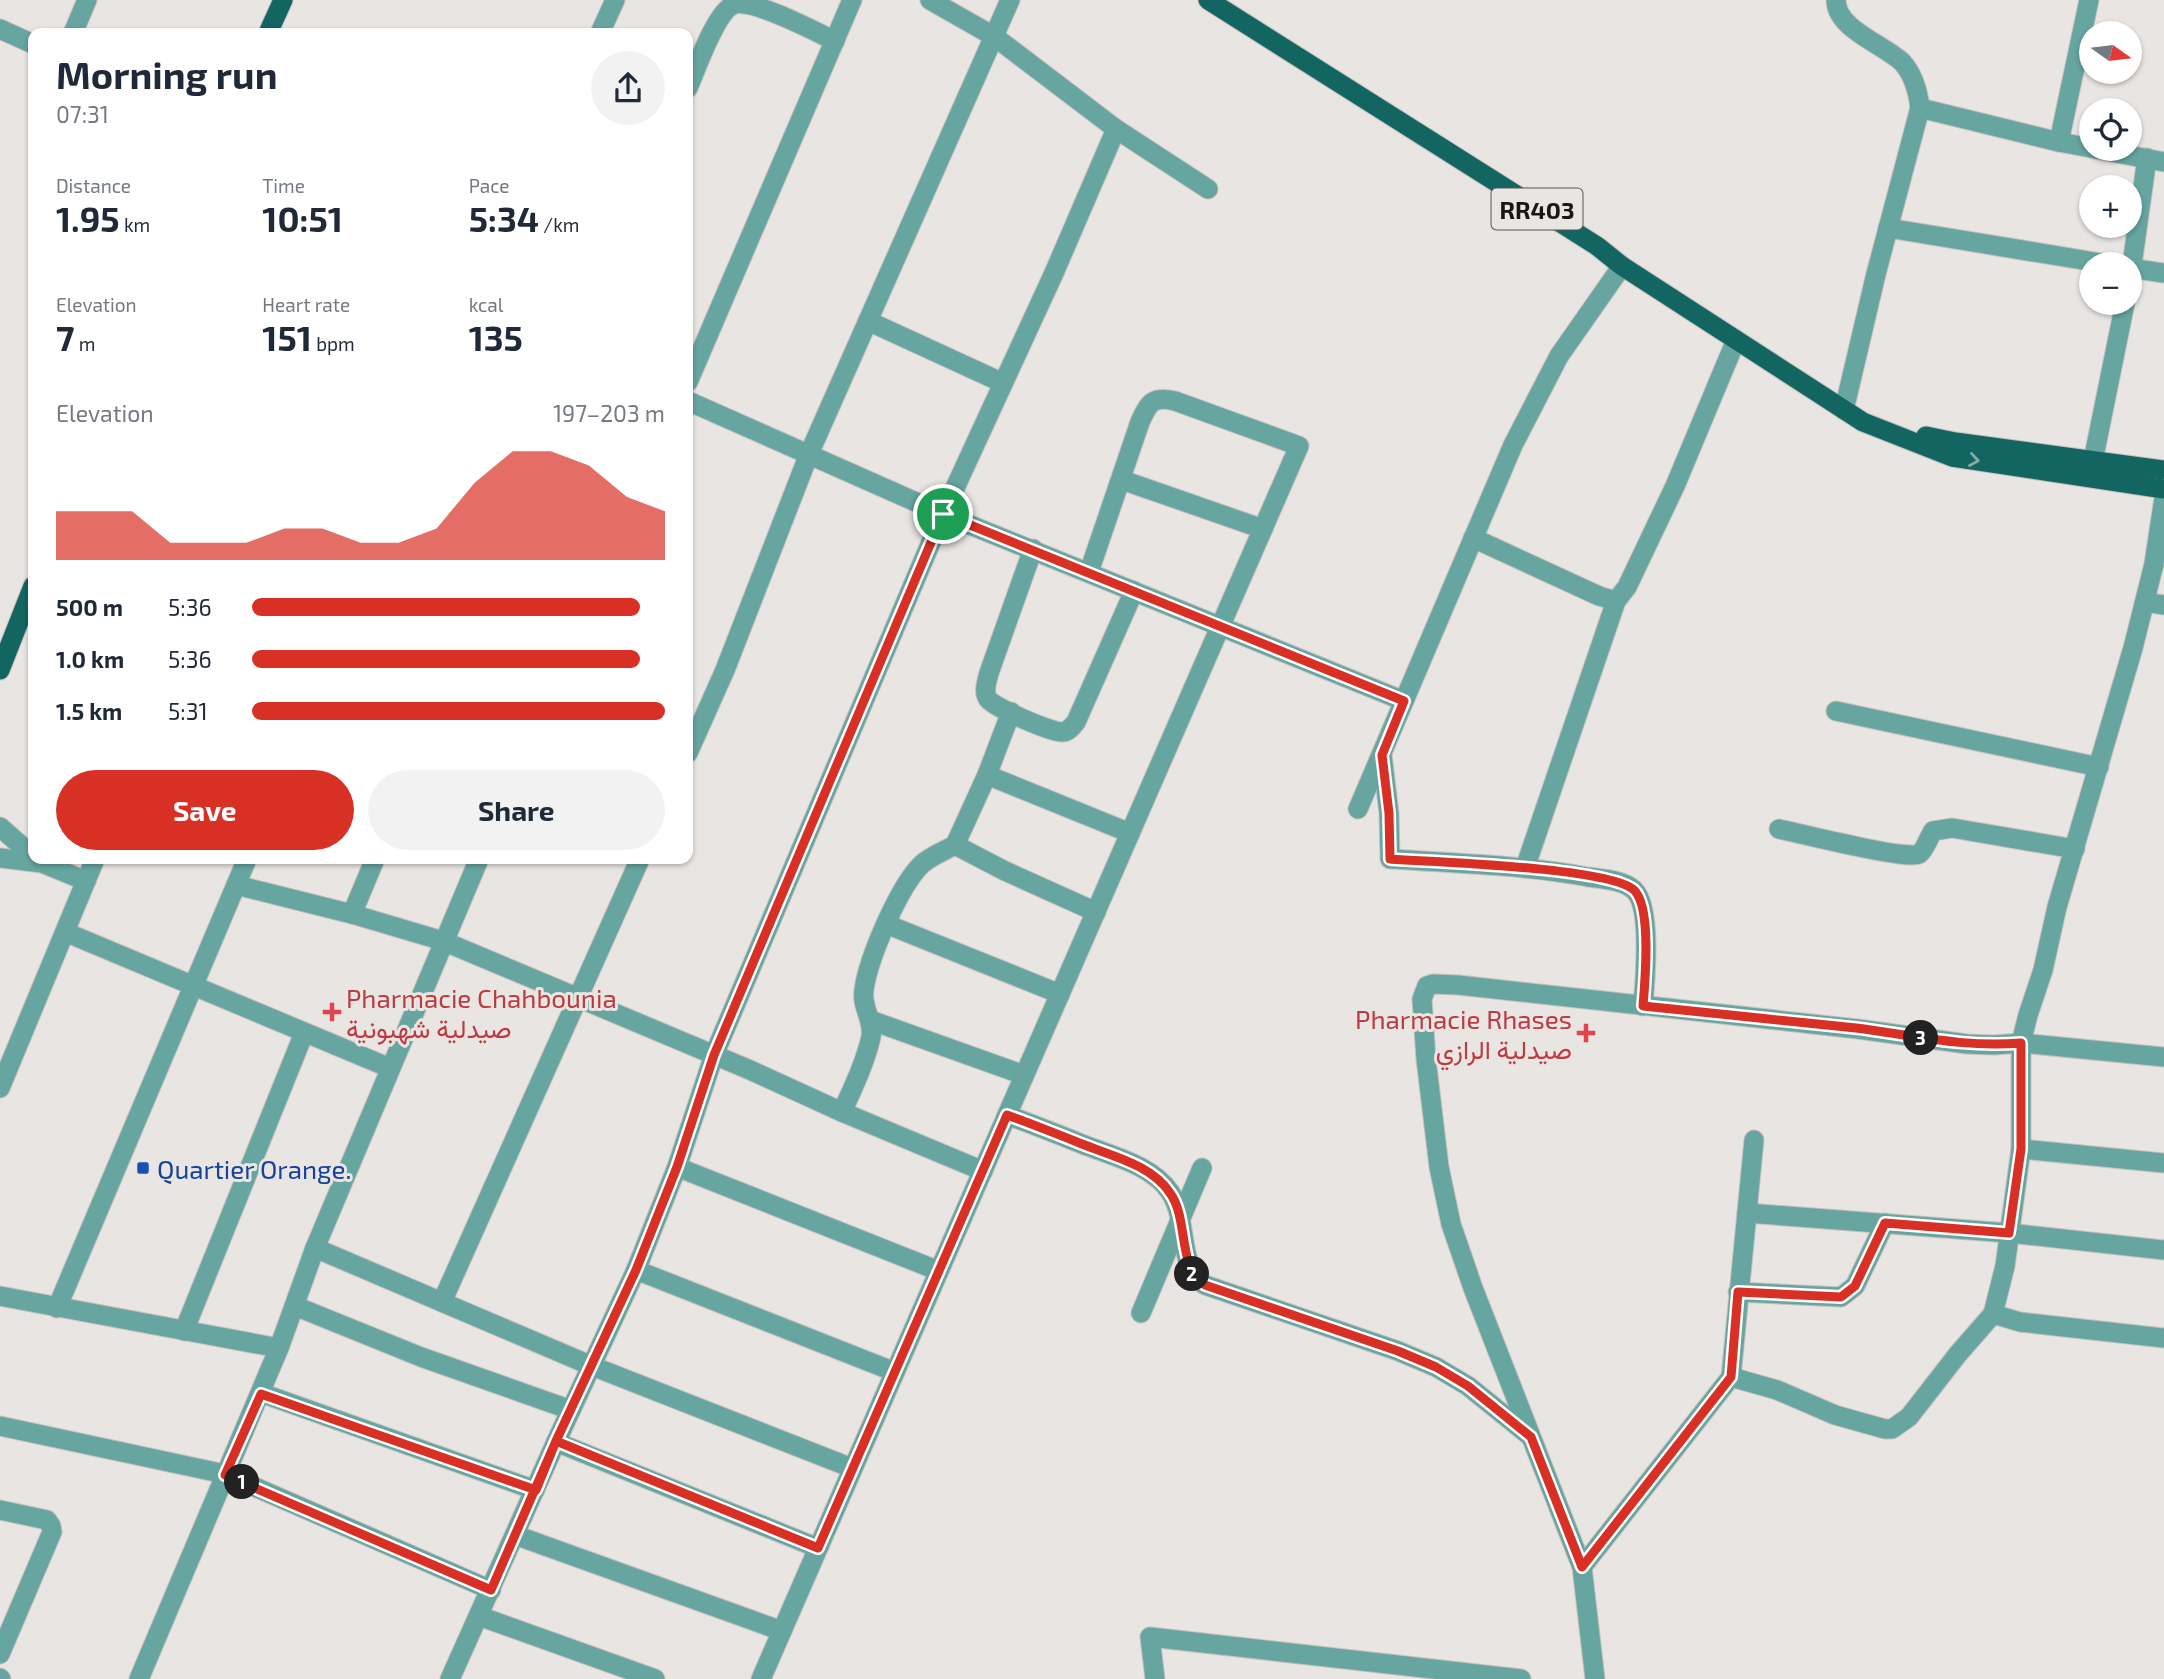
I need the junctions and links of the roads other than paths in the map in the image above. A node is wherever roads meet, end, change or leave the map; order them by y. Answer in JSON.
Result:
{"nodes":[{"id":1,"x":88,"y":0,"type":"edge"},
{"id":2,"x":283,"y":0,"type":"edge"},
{"id":3,"x":615,"y":0,"type":"edge"},
{"id":4,"x":852,"y":0,"type":"edge"},
{"id":5,"x":930,"y":0,"type":"edge"},
{"id":6,"x":1010,"y":0,"type":"edge"},
{"id":7,"x":1209,"y":0,"type":"edge"},
{"id":8,"x":1836,"y":0,"type":"edge"},
{"id":9,"x":2089,"y":0,"type":"edge"},
{"id":10,"x":75,"y":28,"type":"edge"},
{"id":11,"x":270,"y":28,"type":"edge"},
{"id":12,"x":602,"y":28,"type":"edge"},
{"id":13,"x":0,"y":29,"type":"edge"},
{"id":14,"x":995,"y":37,"type":"junction"},
{"id":15,"x":835,"y":41,"type":"junction"},
{"id":16,"x":28,"y":42,"type":"edge"},
{"id":17,"x":693,"y":77,"type":"edge"},
{"id":18,"x":1920,"y":108,"type":"junction"},
{"id":19,"x":1116,"y":129,"type":"junction"},
{"id":20,"x":2059,"y":142,"type":"junction"},
{"id":21,"x":2079,"y":146,"type":"edge"},
{"id":22,"x":2155,"y":160,"type":"edge"},
{"id":23,"x":1208,"y":189,"type":"dead end"},
{"id":24,"x":1888,"y":228,"type":"junction"},
{"id":25,"x":2134,"y":252,"type":"edge"},
{"id":26,"x":2079,"y":259,"type":"edge"},
{"id":27,"x":1622,"y":267,"type":"junction"},
{"id":28,"x":2142,"y":272,"type":"edge"},
{"id":29,"x":2164,"y":273,"type":"edge"},
{"id":30,"x":2123,"y":315,"type":"edge"},
{"id":31,"x":868,"y":321,"type":"junction"},
{"id":32,"x":1736,"y":340,"type":"junction"},
{"id":33,"x":693,"y":370,"type":"edge"},
{"id":34,"x":1003,"y":383,"type":"junction"},
{"id":35,"x":693,"y":403,"type":"edge"},
{"id":36,"x":1844,"y":410,"type":"junction"},
{"id":37,"x":1863,"y":422,"type":"junction"},
{"id":38,"x":809,"y":454,"type":"junction"},
{"id":39,"x":2093,"y":461,"type":"junction"},
{"id":40,"x":2164,"y":470,"type":"edge"},
{"id":41,"x":1122,"y":480,"type":"junction"},
{"id":42,"x":2164,"y":489,"type":"edge"},
{"id":43,"x":2164,"y":498,"type":"edge"},
{"id":44,"x":943,"y":514,"type":"junction"},
{"id":45,"x":1263,"y":529,"type":"junction"},
{"id":46,"x":1473,"y":538,"type":"junction"},
{"id":47,"x":1033,"y":550,"type":"junction"},
{"id":48,"x":1089,"y":572,"type":"junction"},
{"id":49,"x":1134,"y":591,"type":"junction"},
{"id":50,"x":28,"y":599,"type":"edge"},
{"id":51,"x":1616,"y":601,"type":"junction"},
{"id":52,"x":2154,"y":604,"type":"edge"},
{"id":53,"x":1220,"y":626,"type":"junction"},
{"id":54,"x":0,"y":670,"type":"edge"},
{"id":55,"x":1404,"y":701,"type":"junction"},
{"id":56,"x":1836,"y":711,"type":"dead end"},
{"id":57,"x":1011,"y":712,"type":"junction"},
{"id":58,"x":693,"y":742,"type":"edge"},
{"id":59,"x":1382,"y":755,"type":"junction"},
{"id":60,"x":2099,"y":767,"type":"junction"},
{"id":61,"x":988,"y":775,"type":"junction"},
{"id":62,"x":1358,"y":809,"type":"dead end"},
{"id":63,"x":0,"y":827,"type":"edge"},
{"id":64,"x":1779,"y":829,"type":"dead end"},
{"id":65,"x":1130,"y":833,"type":"junction"},
{"id":66,"x":955,"y":845,"type":"junction"},
{"id":67,"x":2075,"y":849,"type":"junction"},
{"id":68,"x":28,"y":851,"type":"edge"},
{"id":69,"x":0,"y":858,"type":"edge"},
{"id":70,"x":28,"y":859,"type":"edge"},
{"id":71,"x":48,"y":864,"type":"edge"},
{"id":72,"x":94,"y":864,"type":"edge"},
{"id":73,"x":245,"y":864,"type":"edge"},
{"id":74,"x":373,"y":864,"type":"edge"},
{"id":75,"x":477,"y":864,"type":"edge"},
{"id":76,"x":638,"y":864,"type":"edge"},
{"id":77,"x":1525,"y":868,"type":"junction"},
{"id":78,"x":86,"y":881,"type":"junction"},
{"id":79,"x":236,"y":885,"type":"junction"},
{"id":80,"x":1096,"y":912,"type":"junction"},
{"id":81,"x":352,"y":914,"type":"junction"},
{"id":82,"x":886,"y":924,"type":"junction"},
{"id":83,"x":65,"y":932,"type":"junction"},
{"id":84,"x":443,"y":941,"type":"junction"},
{"id":85,"x":193,"y":986,"type":"junction"},
{"id":86,"x":1060,"y":994,"type":"junction"},
{"id":87,"x":577,"y":998,"type":"junction"},
{"id":88,"x":1643,"y":1006,"type":"junction"},
{"id":89,"x":870,"y":1020,"type":"junction"},
{"id":90,"x":304,"y":1033,"type":"junction"},
{"id":91,"x":2021,"y":1043,"type":"junction"},
{"id":92,"x":714,"y":1055,"type":"junction"},
{"id":93,"x":2164,"y":1058,"type":"edge"},
{"id":94,"x":390,"y":1068,"type":"junction"},
{"id":95,"x":1024,"y":1075,"type":"junction"},
{"id":96,"x":0,"y":1088,"type":"edge"},
{"id":97,"x":842,"y":1112,"type":"junction"},
{"id":98,"x":1007,"y":1115,"type":"junction"},
{"id":99,"x":1754,"y":1140,"type":"dead end"},
{"id":100,"x":2021,"y":1149,"type":"junction"},
{"id":101,"x":2164,"y":1163,"type":"edge"},
{"id":102,"x":677,"y":1167,"type":"junction"},
{"id":103,"x":1202,"y":1168,"type":"dead end"},
{"id":104,"x":983,"y":1171,"type":"junction"},
{"id":105,"x":1746,"y":1213,"type":"junction"},
{"id":106,"x":1181,"y":1219,"type":"junction"},
{"id":107,"x":1885,"y":1223,"type":"junction"},
{"id":108,"x":2009,"y":1233,"type":"junction"},
{"id":109,"x":315,"y":1248,"type":"junction"},
{"id":110,"x":2164,"y":1250,"type":"edge"},
{"id":111,"x":636,"y":1270,"type":"junction"},
{"id":112,"x":939,"y":1271,"type":"junction"},
{"id":113,"x":1738,"y":1292,"type":"junction"},
{"id":114,"x":0,"y":1296,"type":"edge"},
{"id":115,"x":442,"y":1302,"type":"junction"},
{"id":116,"x":295,"y":1306,"type":"junction"},
{"id":117,"x":57,"y":1308,"type":"junction"},
{"id":118,"x":1141,"y":1313,"type":"dead end"},
{"id":119,"x":1993,"y":1314,"type":"junction"},
{"id":120,"x":184,"y":1331,"type":"junction"},
{"id":121,"x":2164,"y":1338,"type":"edge"},
{"id":122,"x":279,"y":1348,"type":"junction"},
{"id":123,"x":592,"y":1366,"type":"junction"},
{"id":124,"x":895,"y":1372,"type":"junction"},
{"id":125,"x":1731,"y":1377,"type":"junction"},
{"id":126,"x":261,"y":1394,"type":"junction"},
{"id":127,"x":571,"y":1410,"type":"junction"},
{"id":128,"x":0,"y":1426,"type":"edge"},
{"id":129,"x":1531,"y":1437,"type":"junction"},
{"id":130,"x":556,"y":1441,"type":"junction"},
{"id":131,"x":852,"y":1468,"type":"junction"},
{"id":132,"x":225,"y":1475,"type":"junction"},
{"id":133,"x":536,"y":1490,"type":"junction"},
{"id":134,"x":0,"y":1510,"type":"edge"},
{"id":135,"x":515,"y":1535,"type":"junction"},
{"id":136,"x":818,"y":1548,"type":"junction"},
{"id":137,"x":1582,"y":1567,"type":"junction"},
{"id":138,"x":491,"y":1590,"type":"junction"},
{"id":139,"x":479,"y":1616,"type":"junction"},
{"id":140,"x":782,"y":1631,"type":"junction"},
{"id":141,"x":0,"y":1654,"type":"edge"},
{"id":142,"x":139,"y":1679,"type":"edge"},
{"id":143,"x":450,"y":1679,"type":"edge"},
{"id":144,"x":655,"y":1679,"type":"edge"},
{"id":145,"x":761,"y":1679,"type":"edge"},
{"id":146,"x":1154,"y":1679,"type":"edge"},
{"id":147,"x":1521,"y":1679,"type":"edge"},
{"id":148,"x":1595,"y":1679,"type":"edge"}],
"edges":[{"from":1,"to":10,"type":"street"},
{"from":2,"to":11,"type":"main road"},
{"from":3,"to":12,"type":"street"},
{"from":4,"to":15,"type":"street"},
{"from":5,"to":14,"type":"street"},
{"from":6,"to":14,"type":"street"},
{"from":7,"to":27,"type":"main road","number":"RR403"},
{"from":8,"to":18,"type":"street"},
{"from":9,"to":20,"type":"street"},
{"from":13,"to":16,"type":"street"},
{"from":14,"to":19,"type":"street"},
{"from":14,"to":31,"type":"street"},
{"from":15,"to":17,"type":"street"},
{"from":15,"to":33,"type":"street"},
{"from":18,"to":20,"type":"street"},
{"from":18,"to":24,"type":"street"},
{"from":19,"to":23,"type":"street"},
{"from":19,"to":34,"type":"street"},
{"from":20,"to":21,"type":"street"},
{"from":22,"to":25,"type":"street"},
{"from":24,"to":26,"type":"street"},
{"from":24,"to":36,"type":"street"},
{"from":27,"to":32,"type":"main road","number":"RR403"},
{"from":27,"to":46,"type":"street"},
{"from":28,"to":29,"type":"street"},
{"from":30,"to":39,"type":"street"},
{"from":31,"to":34,"type":"street"},
{"from":31,"to":38,"type":"street"},
{"from":32,"to":36,"type":"main road","number":"RR403"},
{"from":32,"to":51,"type":"street"},
{"from":34,"to":44,"type":"street"},
{"from":35,"to":38,"type":"street"},
{"from":36,"to":37,"type":"main road","number":"RR403"},
{"from":37,"to":39,"type":"main road","number":"RR403"},
{"from":37,"to":42,"type":"main road","number":"RR403","one_way":true},
{"from":38,"to":44,"type":"street"},
{"from":38,"to":58,"type":"street"},
{"from":39,"to":40,"type":"main road","number":"RR403"},
{"from":41,"to":45,"type":"street"},
{"from":41,"to":45,"type":"street"},
{"from":41,"to":48,"type":"street"},
{"from":43,"to":52,"type":"street"},
{"from":44,"to":47,"type":"street"},
{"from":44,"to":92,"type":"street"},
{"from":45,"to":53,"type":"street"},
{"from":46,"to":51,"type":"street"},
{"from":46,"to":55,"type":"street"},
{"from":47,"to":48,"type":"street"},
{"from":47,"to":57,"type":"street"},
{"from":48,"to":49,"type":"street"},
{"from":49,"to":53,"type":"street"},
{"from":49,"to":57,"type":"street"},
{"from":50,"to":54,"type":"main road"},
{"from":51,"to":77,"type":"street"},
{"from":52,"to":60,"type":"street"},
{"from":53,"to":55,"type":"street"},
{"from":53,"to":65,"type":"street"},
{"from":55,"to":59,"type":"street"},
{"from":56,"to":60,"type":"street"},
{"from":57,"to":61,"type":"street"},
{"from":59,"to":62,"type":"street"},
{"from":59,"to":77,"type":"street"},
{"from":60,"to":67,"type":"street"},
{"from":61,"to":65,"type":"street"},
{"from":61,"to":66,"type":"street"},
{"from":63,"to":68,"type":"street"},
{"from":64,"to":67,"type":"street"},
{"from":65,"to":80,"type":"street"},
{"from":66,"to":80,"type":"street"},
{"from":66,"to":82,"type":"street"},
{"from":67,"to":91,"type":"street"},
{"from":69,"to":70,"type":"street"},
{"from":71,"to":78,"type":"street"},
{"from":72,"to":78,"type":"street"},
{"from":73,"to":79,"type":"street"},
{"from":74,"to":81,"type":"street"},
{"from":75,"to":84,"type":"street"},
{"from":76,"to":87,"type":"street"},
{"from":77,"to":88,"type":"street"},
{"from":78,"to":83,"type":"street"},
{"from":79,"to":81,"type":"street"},
{"from":79,"to":85,"type":"street"},
{"from":80,"to":86,"type":"street"},
{"from":81,"to":84,"type":"street"},
{"from":82,"to":86,"type":"street"},
{"from":82,"to":89,"type":"street"},
{"from":83,"to":85,"type":"street"},
{"from":83,"to":96,"type":"street"},
{"from":84,"to":87,"type":"street"},
{"from":84,"to":94,"type":"street"},
{"from":85,"to":90,"type":"street"},
{"from":85,"to":117,"type":"street"},
{"from":86,"to":95,"type":"street"},
{"from":87,"to":92,"type":"street"},
{"from":87,"to":115,"type":"street"},
{"from":88,"to":91,"type":"street"},
{"from":88,"to":129,"type":"street"},
{"from":89,"to":95,"type":"street"},
{"from":89,"to":97,"type":"street"},
{"from":90,"to":94,"type":"street"},
{"from":90,"to":120,"type":"street"},
{"from":91,"to":93,"type":"street"},
{"from":91,"to":100,"type":"street"},
{"from":92,"to":97,"type":"street"},
{"from":92,"to":102,"type":"street"},
{"from":94,"to":109,"type":"street"},
{"from":95,"to":98,"type":"street"},
{"from":97,"to":104,"type":"street"},
{"from":98,"to":104,"type":"street"},
{"from":98,"to":106,"type":"street"},
{"from":99,"to":105,"type":"street"},
{"from":100,"to":101,"type":"street"},
{"from":100,"to":108,"type":"street"},
{"from":102,"to":111,"type":"street"},
{"from":102,"to":112,"type":"street"},
{"from":103,"to":106,"type":"street"},
{"from":104,"to":112,"type":"street"},
{"from":105,"to":107,"type":"street"},
{"from":105,"to":113,"type":"street"},
{"from":106,"to":118,"type":"street"},
{"from":106,"to":129,"type":"street"},
{"from":107,"to":108,"type":"street"},
{"from":107,"to":113,"type":"street"},
{"from":108,"to":110,"type":"street"},
{"from":108,"to":119,"type":"street"},
{"from":109,"to":115,"type":"street"},
{"from":109,"to":116,"type":"street"},
{"from":111,"to":123,"type":"street"},
{"from":111,"to":124,"type":"street"},
{"from":112,"to":124,"type":"street"},
{"from":113,"to":125,"type":"street"},
{"from":114,"to":117,"type":"street"},
{"from":115,"to":123,"type":"street"},
{"from":116,"to":122,"type":"street"},
{"from":116,"to":127,"type":"street"},
{"from":117,"to":120,"type":"street"},
{"from":119,"to":121,"type":"street"},
{"from":119,"to":125,"type":"street"},
{"from":120,"to":122,"type":"street"},
{"from":122,"to":126,"type":"street"},
{"from":123,"to":127,"type":"street"},
{"from":123,"to":131,"type":"street"},
{"from":124,"to":131,"type":"street"},
{"from":125,"to":137,"type":"street"},
{"from":126,"to":132,"type":"street"},
{"from":126,"to":133,"type":"street"},
{"from":127,"to":130,"type":"street"},
{"from":128,"to":132,"type":"street"},
{"from":129,"to":137,"type":"street"},
{"from":130,"to":133,"type":"street"},
{"from":130,"to":136,"type":"street"},
{"from":131,"to":136,"type":"street"},
{"from":132,"to":138,"type":"street"},
{"from":132,"to":142,"type":"street"},
{"from":133,"to":135,"type":"street"},
{"from":134,"to":141,"type":"street"},
{"from":135,"to":138,"type":"street"},
{"from":135,"to":140,"type":"street"},
{"from":136,"to":140,"type":"street"},
{"from":137,"to":148,"type":"street"},
{"from":138,"to":139,"type":"street"},
{"from":139,"to":143,"type":"street"},
{"from":139,"to":144,"type":"street"},
{"from":140,"to":145,"type":"street"},
{"from":146,"to":147,"type":"street"}]}
